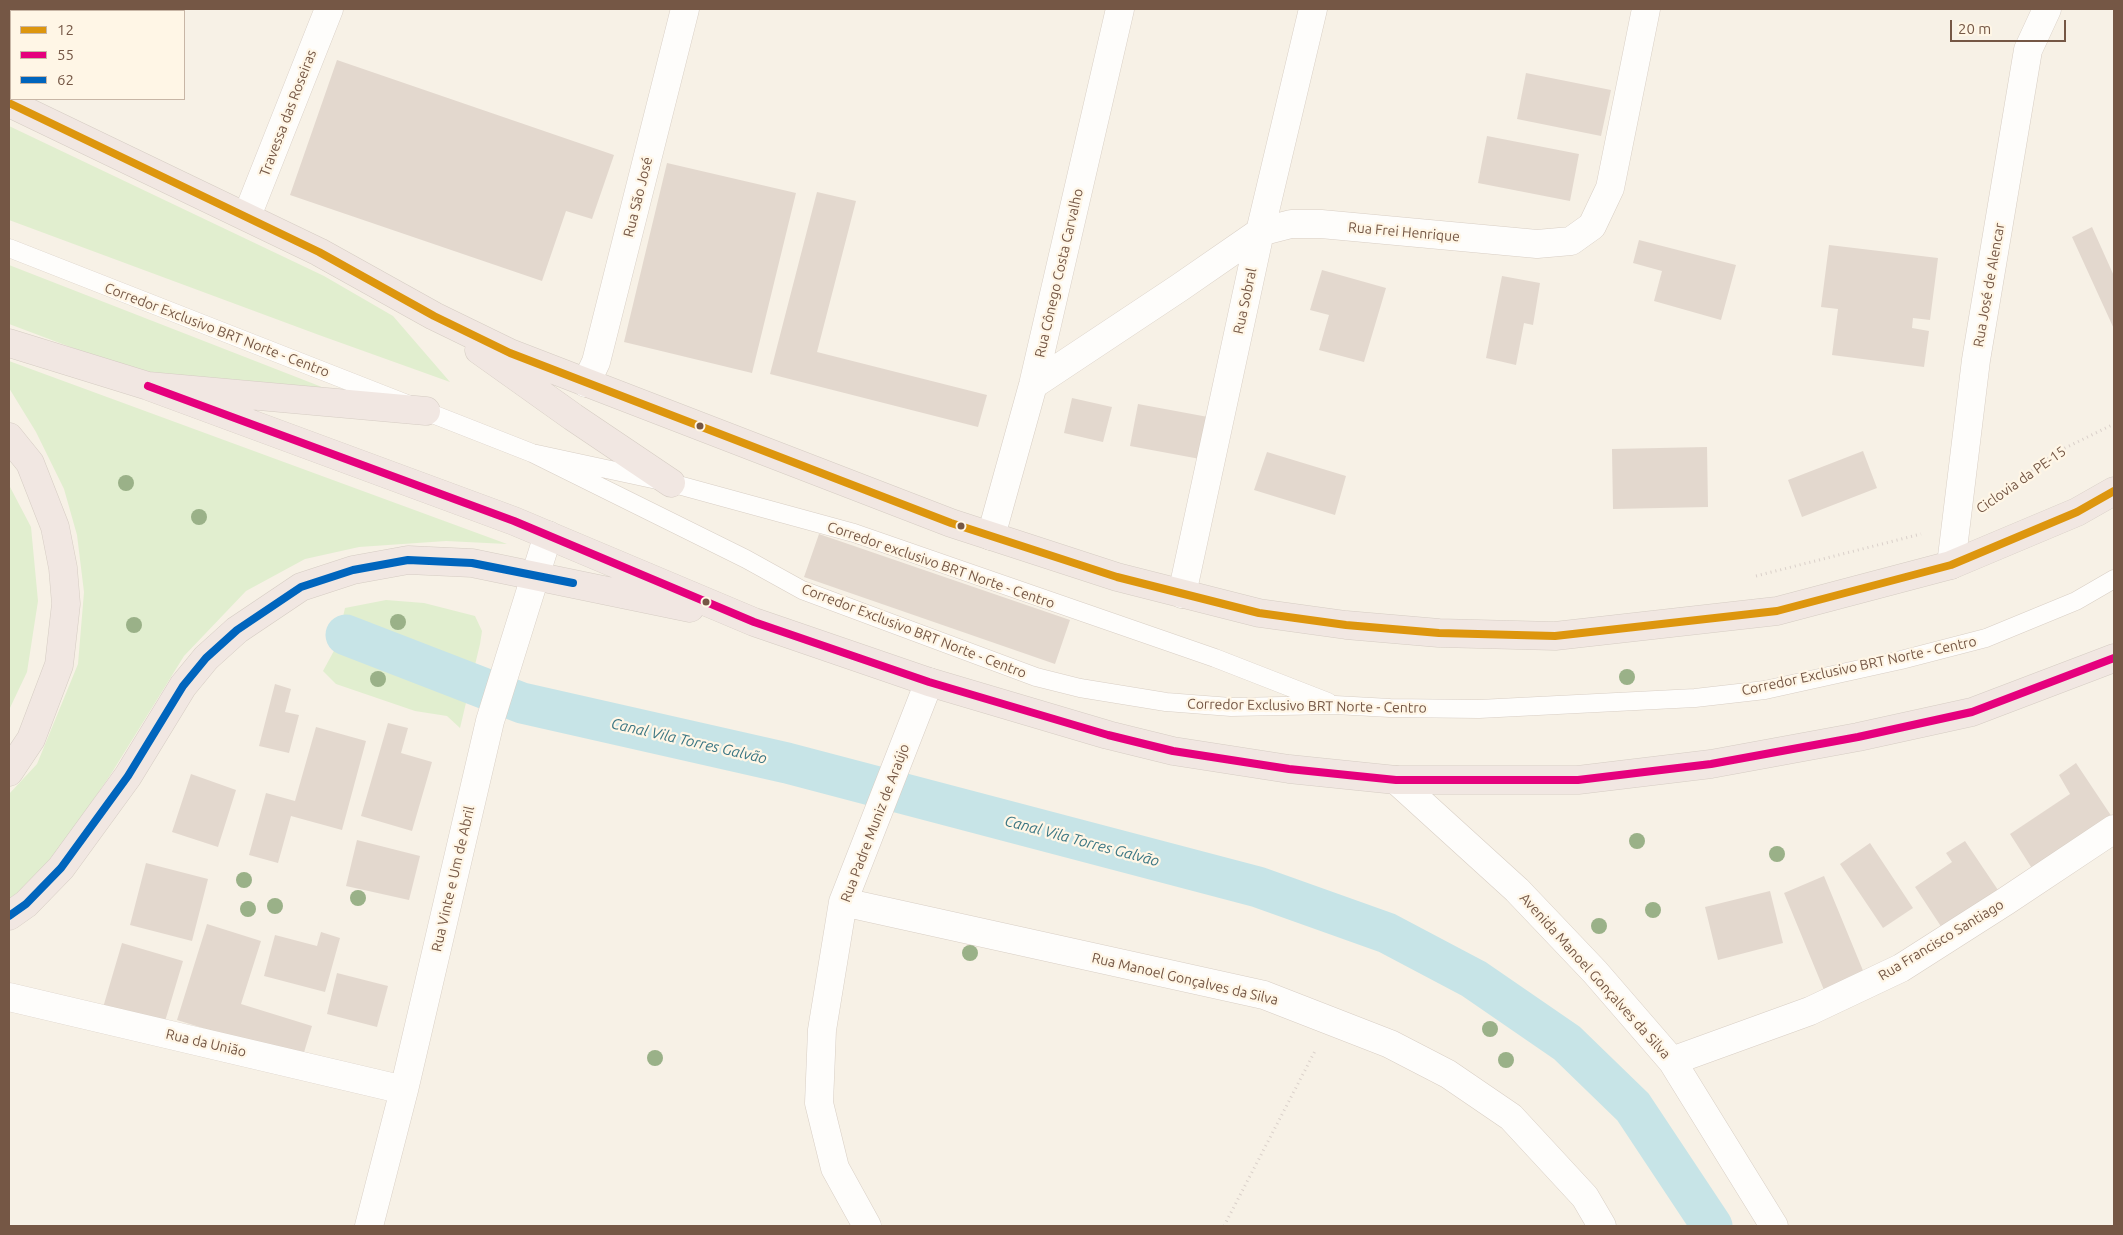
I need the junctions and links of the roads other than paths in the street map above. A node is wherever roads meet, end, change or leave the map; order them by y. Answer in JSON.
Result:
{"nodes":[{"id":1,"x":329,"y":9,"type":"edge"},
{"id":2,"x":685,"y":9,"type":"edge"},
{"id":3,"x":1120,"y":9,"type":"edge"},
{"id":4,"x":1313,"y":9,"type":"edge"},
{"id":5,"x":1646,"y":9,"type":"edge"},
{"id":6,"x":2047,"y":9,"type":"edge"},
{"id":7,"x":9,"y":103,"type":"edge"},
{"id":8,"x":247,"y":216,"type":"junction"},
{"id":9,"x":1260,"y":232,"type":"junction"},
{"id":10,"x":9,"y":248,"type":"edge"},
{"id":11,"x":434,"y":316,"type":"junction"},
{"id":12,"x":9,"y":343,"type":"edge"},
{"id":13,"x":586,"y":383,"type":"junction"},
{"id":14,"x":1033,"y":385,"type":"junction"},
{"id":15,"x":148,"y":386,"type":"junction"},
{"id":16,"x":426,"y":411,"type":"junction"},
{"id":17,"x":9,"y":437,"type":"edge"},
{"id":18,"x":532,"y":453,"type":"junction"},
{"id":19,"x":671,"y":483,"type":"junction"},
{"id":20,"x":2114,"y":491,"type":"edge"},
{"id":21,"x":548,"y":535,"type":"junction"},
{"id":22,"x":991,"y":536,"type":"junction"},
{"id":23,"x":1951,"y":565,"type":"junction"},
{"id":24,"x":536,"y":575,"type":"junction"},
{"id":25,"x":2114,"y":580,"type":"edge"},
{"id":26,"x":1182,"y":594,"type":"junction"},
{"id":27,"x":754,"y":622,"type":"junction"},
{"id":28,"x":2114,"y":658,"type":"edge"},
{"id":29,"x":929,"y":682,"type":"junction"},
{"id":30,"x":1335,"y":705,"type":"junction"},
{"id":31,"x":9,"y":772,"type":"edge"},
{"id":32,"x":1396,"y":780,"type":"junction"},
{"id":33,"x":2114,"y":829,"type":"edge"},
{"id":34,"x":843,"y":902,"type":"junction"},
{"id":35,"x":9,"y":916,"type":"edge"},
{"id":36,"x":9,"y":997,"type":"edge"},
{"id":37,"x":1672,"y":1061,"type":"junction"},
{"id":38,"x":404,"y":1090,"type":"junction"},
{"id":39,"x":369,"y":1226,"type":"edge"},
{"id":40,"x":867,"y":1226,"type":"edge"},
{"id":41,"x":1602,"y":1226,"type":"edge"},
{"id":42,"x":1774,"y":1226,"type":"edge"}],
"edges":[{"from":1,"to":8,"type":"street","name":"Travessa das Roseiras"},
{"from":2,"to":13,"type":"street","name":"Rua São José"},
{"from":3,"to":14,"type":"street","name":"Rua Cônego Costa Carvalho"},
{"from":4,"to":9,"type":"street","name":"Rua Sobral"},
{"from":5,"to":9,"type":"street","name":"Rua Frei Henrique"},
{"from":6,"to":23,"type":"street","name":"Rua José de Alencar"},
{"from":7,"to":8,"type":"highway"},
{"from":8,"to":11,"type":"highway"},
{"from":9,"to":14,"type":"street","name":"Rua Frei Henrique"},
{"from":9,"to":26,"type":"street","name":"Rua Sobral"},
{"from":10,"to":16,"type":"lane","name":"Corredor Exclusivo BRT Norte - Centro"},
{"from":11,"to":13,"type":"highway"},
{"from":11,"to":19,"type":"highway"},
{"from":12,"to":15,"type":"highway"},
{"from":13,"to":22,"type":"highway"},
{"from":14,"to":22,"type":"street","name":"Rua Cônego Costa Carvalho"},
{"from":15,"to":16,"type":"highway"},
{"from":15,"to":21,"type":"highway"},
{"from":16,"to":18,"type":"lane","name":"Corredor exclusivo BRT Norte - Centro"},
{"from":17,"to":31,"type":"highway"},
{"from":18,"to":19,"type":"lane","name":"Corredor exclusivo BRT Norte - Centro"},
{"from":18,"to":30,"type":"lane","name":"Corredor Exclusivo BRT Norte - Centro"},
{"from":19,"to":30,"type":"lane","name":"Corredor exclusivo BRT Norte - Centro"},
{"from":20,"to":23,"type":"highway"},
{"from":21,"to":24,"type":"street","name":"Rua Vinte e Um de Abril"},
{"from":21,"to":27,"type":"highway"},
{"from":22,"to":26,"type":"highway"},
{"from":23,"to":26,"type":"highway"},
{"from":24,"to":27,"type":"highway"},
{"from":24,"to":35,"type":"highway"},
{"from":24,"to":38,"type":"street","name":"Rua Vinte e Um de Abril"},
{"from":25,"to":30,"type":"lane","name":"Corredor Exclusivo BRT Norte - Centro"},
{"from":27,"to":29,"type":"highway"},
{"from":28,"to":32,"type":"highway"},
{"from":29,"to":32,"type":"highway"},
{"from":29,"to":34,"type":"street","name":"Rua Padre Muniz de Araújo"},
{"from":32,"to":37,"type":"street","name":"Avenida Manoel Gonçalves da Silva"},
{"from":33,"to":37,"type":"street","name":"Rua Francisco Santiago"},
{"from":34,"to":40,"type":"street","name":"Rua Padre Muniz de Araújo"},
{"from":34,"to":41,"type":"street","name":"Rua Manoel Gonçalves da Silva"},
{"from":36,"to":38,"type":"street","name":"Rua da União"},
{"from":37,"to":42,"type":"street","name":"Avenida Manoel Gonçalves da Silva"},
{"from":38,"to":39,"type":"street","name":"Rua Vinte e Um de Abril"}]}
